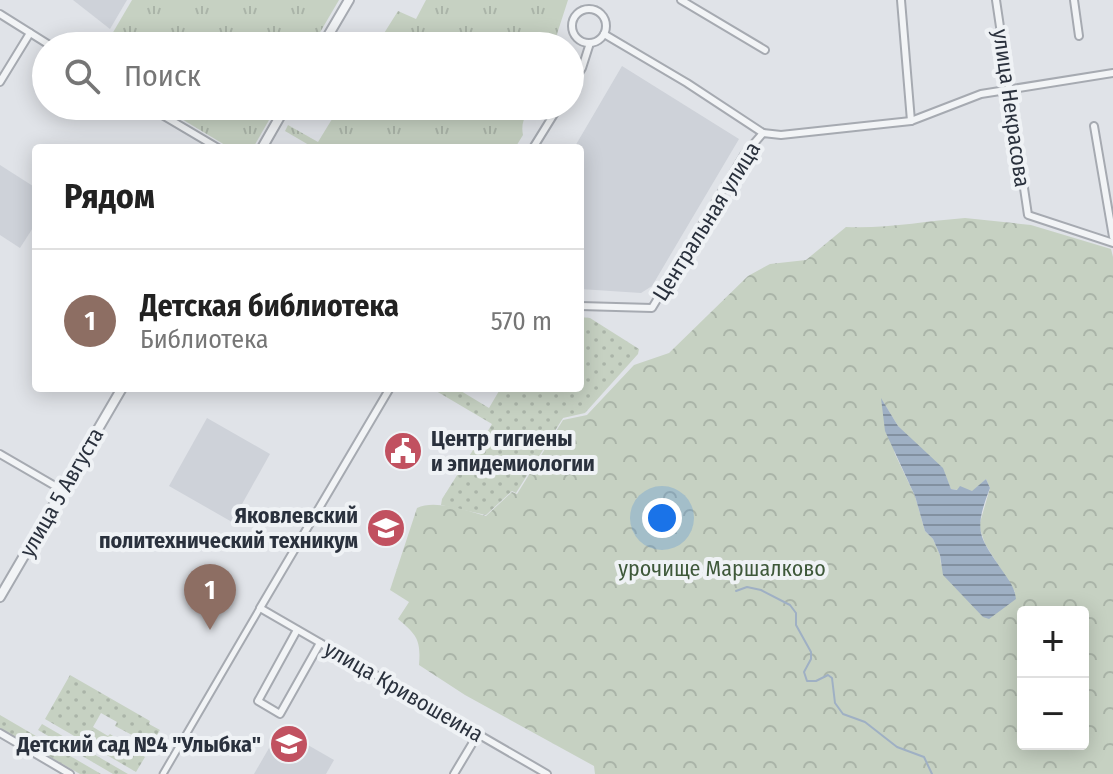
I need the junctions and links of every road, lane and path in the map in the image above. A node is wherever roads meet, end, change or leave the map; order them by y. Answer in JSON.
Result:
{"nodes":[{"id":1,"x":349,"y":0,"type":"edge"},
{"id":2,"x":586,"y":0,"type":"edge"},
{"id":3,"x":681,"y":0,"type":"edge"},
{"id":4,"x":901,"y":0,"type":"edge"},
{"id":5,"x":996,"y":0,"type":"edge"},
{"id":6,"x":1074,"y":0,"type":"edge"},
{"id":7,"x":586,"y":9,"type":"junction"},
{"id":8,"x":0,"y":14,"type":"edge"},
{"id":9,"x":330,"y":32,"type":"edge"},
{"id":10,"x":574,"y":32,"type":"edge"},
{"id":11,"x":30,"y":33,"type":"joint"},
{"id":12,"x":604,"y":34,"type":"junction"},
{"id":13,"x":1079,"y":36,"type":"dead end"},
{"id":14,"x":584,"y":41,"type":"edge"},
{"id":15,"x":590,"y":43,"type":"junction"},
{"id":16,"x":765,"y":50,"type":"dead end"},
{"id":17,"x":584,"y":62,"type":"edge"},
{"id":18,"x":1113,"y":73,"type":"edge"},
{"id":19,"x":0,"y":82,"type":"edge"},
{"id":20,"x":1009,"y":89,"type":"junction"},
{"id":21,"x":171,"y":120,"type":"edge"},
{"id":22,"x":278,"y":120,"type":"edge"},
{"id":23,"x":550,"y":120,"type":"edge"},
{"id":24,"x":911,"y":121,"type":"junction"},
{"id":25,"x":1094,"y":126,"type":"dead end"},
{"id":26,"x":763,"y":133,"type":"junction"},
{"id":27,"x":211,"y":144,"type":"edge"},
{"id":28,"x":264,"y":144,"type":"edge"},
{"id":29,"x":535,"y":144,"type":"edge"},
{"id":30,"x":1113,"y":237,"type":"edge"},
{"id":31,"x":1113,"y":243,"type":"edge"},
{"id":32,"x":584,"y":306,"type":"edge"},
{"id":33,"x":120,"y":392,"type":"edge"},
{"id":34,"x":388,"y":392,"type":"edge"},
{"id":35,"x":0,"y":454,"type":"edge"},
{"id":36,"x":62,"y":490,"type":"junction"},
{"id":37,"x":0,"y":597,"type":"edge"},
{"id":38,"x":260,"y":608,"type":"junction"},
{"id":39,"x":297,"y":630,"type":"junction"},
{"id":40,"x":320,"y":643,"type":"junction"},
{"id":41,"x":0,"y":733,"type":"edge"},
{"id":42,"x":478,"y":734,"type":"junction"},
{"id":43,"x":70,"y":774,"type":"edge"},
{"id":44,"x":163,"y":774,"type":"edge"},
{"id":45,"x":454,"y":774,"type":"edge"},
{"id":46,"x":547,"y":774,"type":"edge"}],
"edges":[{"from":1,"to":9,"type":"street"},
{"from":2,"to":7,"type":"street"},
{"from":3,"to":16,"type":"street"},
{"from":4,"to":24,"type":"street"},
{"from":5,"to":20,"type":"street","name":"улица Некрасова"},
{"from":6,"to":13,"type":"street"},
{"from":7,"to":10,"type":"street"},
{"from":7,"to":12,"type":"street"},
{"from":8,"to":11,"type":"street"},
{"from":11,"to":19,"type":"street"},
{"from":12,"to":15,"type":"street"},
{"from":12,"to":26,"type":"street"},
{"from":14,"to":15,"type":"street"},
{"from":15,"to":17,"type":"street"},
{"from":18,"to":20,"type":"street","name":"Центральная улица"},
{"from":20,"to":24,"type":"street","name":"Центральная улица"},
{"from":20,"to":31,"type":"street","name":"улица Некрасова"},
{"from":21,"to":27,"type":"street"},
{"from":22,"to":28,"type":"street"},
{"from":23,"to":29,"type":"street"},
{"from":24,"to":26,"type":"street","name":"Центральная улица"},
{"from":25,"to":30,"type":"street"},
{"from":26,"to":32,"type":"street","name":"Центральная улица"},
{"from":33,"to":36,"type":"street","name":"улица 5 Августа"},
{"from":34,"to":38,"type":"street"},
{"from":35,"to":36,"type":"street"},
{"from":36,"to":37,"type":"street","name":"улица 5 Августа"},
{"from":38,"to":39,"type":"street","name":"улица Кривошеина"},
{"from":38,"to":44,"type":"street"},
{"from":39,"to":40,"type":"street","name":"улица Кривошеина"},
{"from":39,"to":40,"type":"street"},
{"from":40,"to":42,"type":"street","name":"улица Кривошеина"},
{"from":41,"to":43,"type":"street"},
{"from":42,"to":45,"type":"street"},
{"from":42,"to":46,"type":"street","name":"улица Кривошеина"}]}
